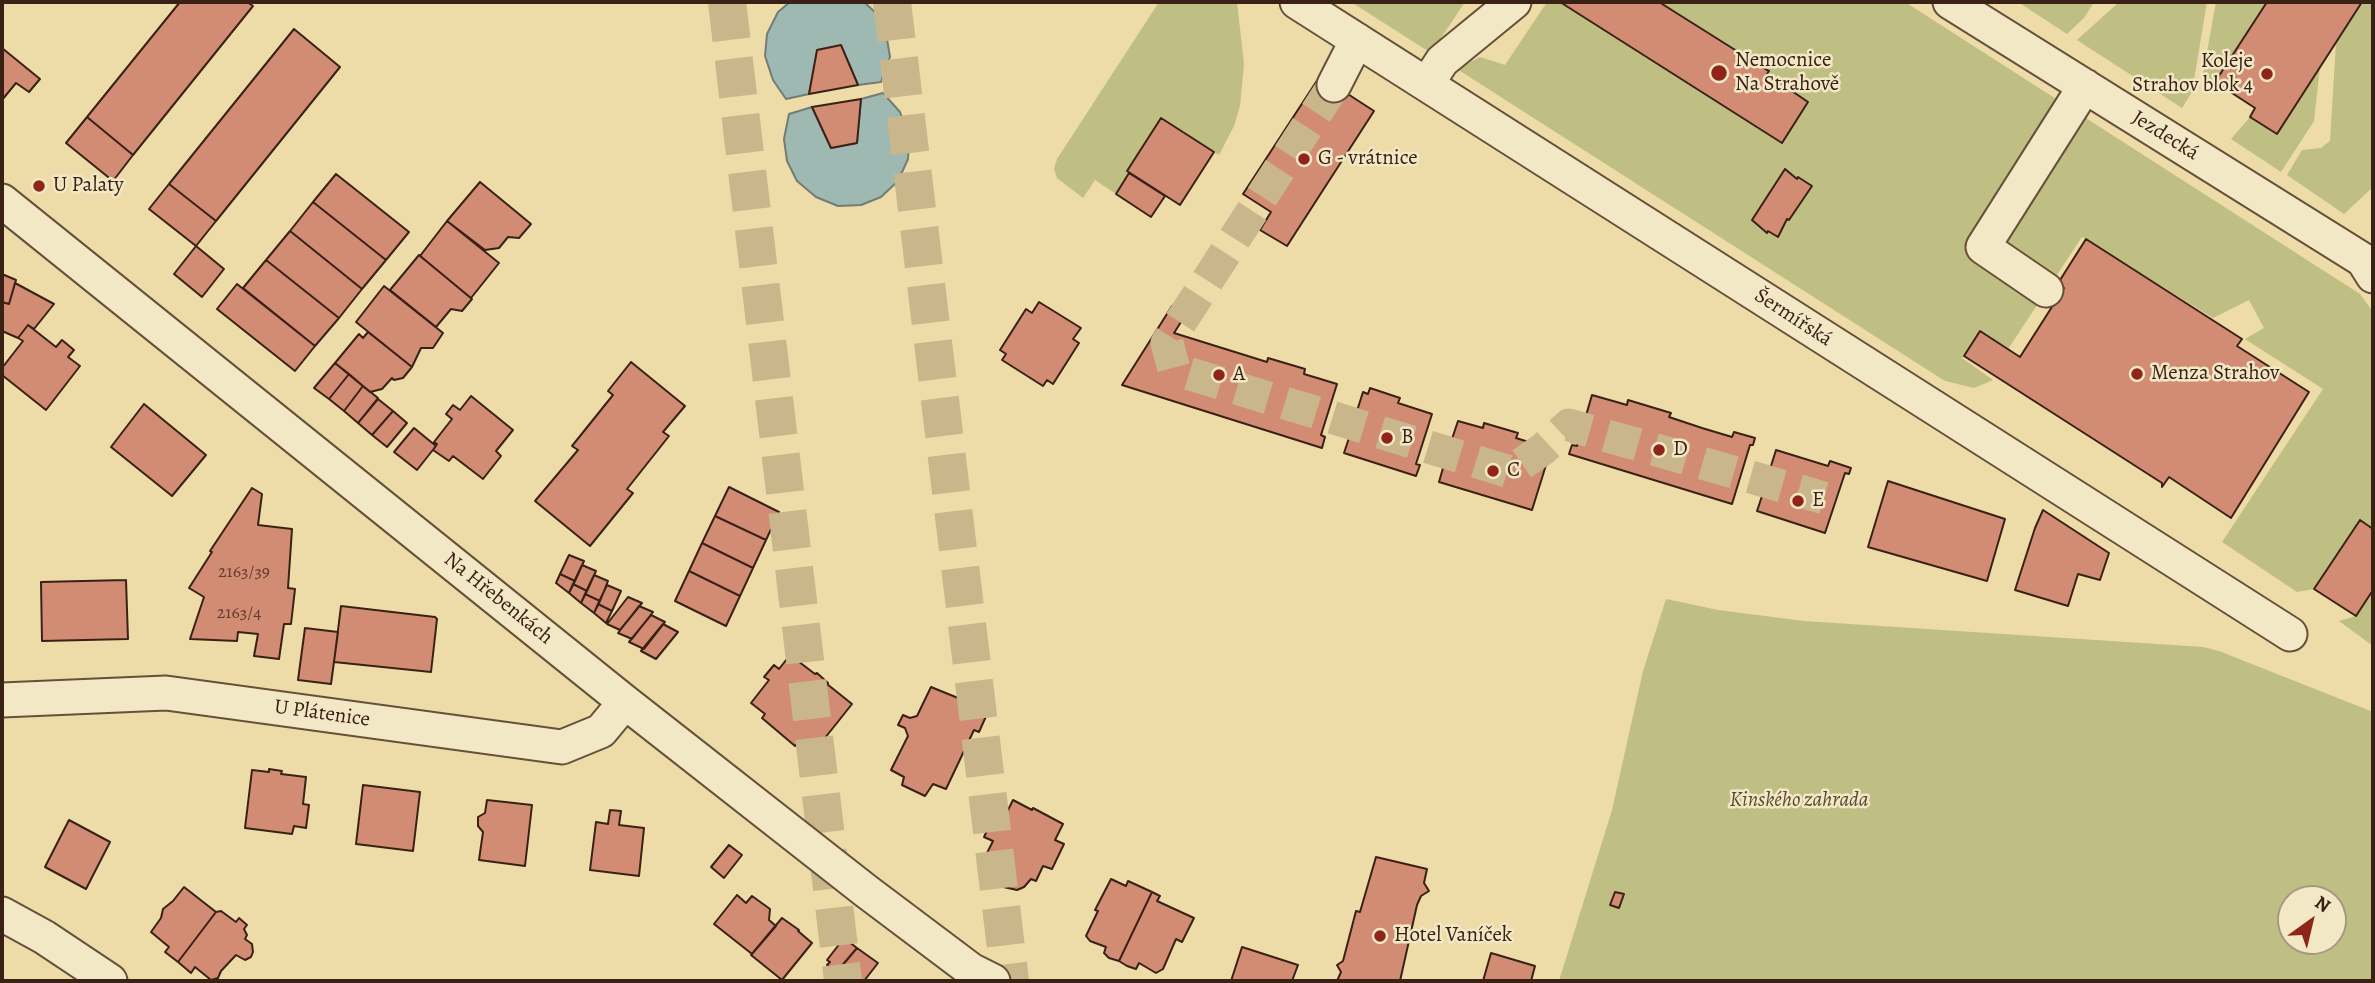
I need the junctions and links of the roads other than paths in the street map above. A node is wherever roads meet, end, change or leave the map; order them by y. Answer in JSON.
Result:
{"nodes":[{"id":1,"x":1297,"y":2,"type":"edge"},
{"id":2,"x":1514,"y":2,"type":"edge"},
{"id":3,"x":1950,"y":2,"type":"edge"},
{"id":4,"x":1357,"y":40,"type":"junction"},
{"id":5,"x":1427,"y":84,"type":"junction"},
{"id":6,"x":1334,"y":85,"type":"tunnel mouth"},
{"id":7,"x":2085,"y":86,"type":"junction"},
{"id":8,"x":2,"y":201,"type":"edge"},
{"id":9,"x":2,"y":231,"type":"edge"},
{"id":10,"x":45,"y":234,"type":"junction"},
{"id":11,"x":2370,"y":260,"type":"edge"},
{"id":12,"x":2046,"y":290,"type":"dead end"},
{"id":13,"x":2290,"y":634,"type":"dead end"},
{"id":14,"x":2,"y":700,"type":"edge"},
{"id":15,"x":625,"y":702,"type":"junction"},
{"id":16,"x":2,"y":914,"type":"edge"},
{"id":17,"x":110,"y":981,"type":"edge"},
{"id":18,"x":993,"y":981,"type":"edge"}],
"edges":[{"from":1,"to":4,"type":"street","name":"Šermířská"},
{"from":2,"to":5,"type":"street"},
{"from":3,"to":7,"type":"street","name":"Jezdecká"},
{"from":4,"to":5,"type":"street","name":"Šermířská"},
{"from":4,"to":6,"type":"street"},
{"from":5,"to":13,"type":"street","name":"Šermířská"},
{"from":7,"to":11,"type":"street","name":"Jezdecká"},
{"from":7,"to":12,"type":"street"},
{"from":8,"to":10,"type":"street","name":"Na Hřebenkách"},
{"from":9,"to":10,"type":"street"},
{"from":10,"to":15,"type":"street","name":"Na Hřebenkách"},
{"from":14,"to":15,"type":"street","name":"U Plátenice"},
{"from":15,"to":18,"type":"street","name":"Na Hřebenkách"},
{"from":16,"to":17,"type":"street"}]}
